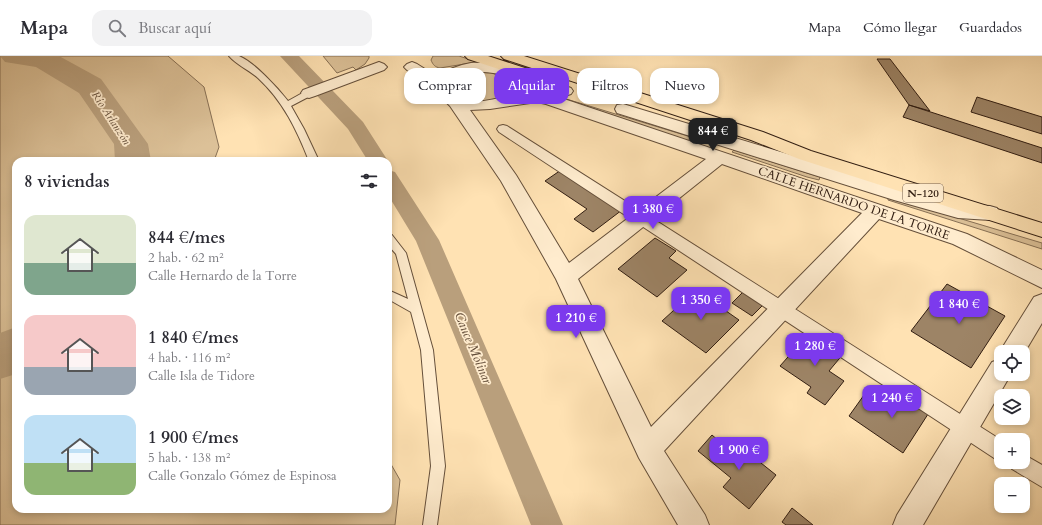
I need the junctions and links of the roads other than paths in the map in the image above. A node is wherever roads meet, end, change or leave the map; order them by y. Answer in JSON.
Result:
{"nodes":[{"id":1,"x":233,"y":56,"type":"edge"},
{"id":2,"x":473,"y":56,"type":"edge"},
{"id":3,"x":509,"y":56,"type":"edge"},
{"id":4,"x":379,"y":59,"type":"edge"},
{"id":5,"x":410,"y":63,"type":"edge"},
{"id":6,"x":486,"y":69,"type":"edge"},
{"id":7,"x":309,"y":93,"type":"joint"},
{"id":8,"x":460,"y":104,"type":"edge"},
{"id":9,"x":287,"y":106,"type":"junction"},
{"id":10,"x":466,"y":109,"type":"junction"},
{"id":11,"x":502,"y":129,"type":"dead end"},
{"id":12,"x":805,"y":155,"type":"junction"},
{"id":13,"x":313,"y":157,"type":"edge"},
{"id":14,"x":720,"y":157,"type":"junction"},
{"id":15,"x":876,"y":210,"type":"junction"},
{"id":16,"x":990,"y":213,"type":"junction"},
{"id":17,"x":641,"y":218,"type":"junction"},
{"id":18,"x":1042,"y":230,"type":"edge"},
{"id":19,"x":392,"y":243,"type":"edge"},
{"id":20,"x":566,"y":277,"type":"junction"},
{"id":21,"x":1042,"y":280,"type":"edge"},
{"id":22,"x":392,"y":296,"type":"edge"},
{"id":23,"x":1042,"y":303,"type":"edge"},
{"id":24,"x":416,"y":309,"type":"junction"},
{"id":25,"x":782,"y":309,"type":"junction"},
{"id":26,"x":1016,"y":345,"type":"edge"},
{"id":27,"x":994,"y":381,"type":"edge"},
{"id":28,"x":966,"y":428,"type":"junction"},
{"id":29,"x":994,"y":446,"type":"edge"},
{"id":30,"x":648,"y":449,"type":"junction"},
{"id":31,"x":1030,"y":469,"type":"edge"},
{"id":32,"x":1042,"y":477,"type":"edge"},
{"id":33,"x":430,"y":525,"type":"edge"},
{"id":34,"x":696,"y":525,"type":"edge"},
{"id":35,"x":907,"y":525,"type":"edge"}],
"edges":[{"from":1,"to":9,"type":"lane"},
{"from":2,"to":12,"type":"highway","number":"N-120"},
{"from":3,"to":12,"type":"highway","number":"N-120"},
{"from":4,"to":5,"type":"street"},
{"from":4,"to":7,"type":"street"},
{"from":6,"to":16,"type":"street"},
{"from":7,"to":9,"type":"lane"},
{"from":8,"to":10,"type":"street"},
{"from":9,"to":13,"type":"lane"},
{"from":10,"to":14,"type":"street","name":"CALLE HERNARDO DE LA TORRE"},
{"from":10,"to":20,"type":"street"},
{"from":11,"to":17,"type":"street"},
{"from":12,"to":16,"type":"highway","number":"N-120"},
{"from":14,"to":15,"type":"street","name":"CALLE HERNARDO DE LA TORRE"},
{"from":14,"to":17,"type":"street"},
{"from":15,"to":21,"type":"street","name":"CALLE HERNARDO DE LA TORRE"},
{"from":15,"to":25,"type":"street"},
{"from":16,"to":18,"type":"highway","number":"N-120"},
{"from":17,"to":20,"type":"street"},
{"from":17,"to":25,"type":"street"},
{"from":19,"to":24,"type":"lane"},
{"from":20,"to":30,"type":"street"},
{"from":22,"to":24,"type":"lane"},
{"from":23,"to":26,"type":"street"},
{"from":24,"to":33,"type":"lane"},
{"from":25,"to":28,"type":"street"},
{"from":25,"to":30,"type":"street"},
{"from":27,"to":28,"type":"street"},
{"from":28,"to":29,"type":"street"},
{"from":28,"to":35,"type":"street"},
{"from":30,"to":34,"type":"street"},
{"from":31,"to":32,"type":"street"}]}
